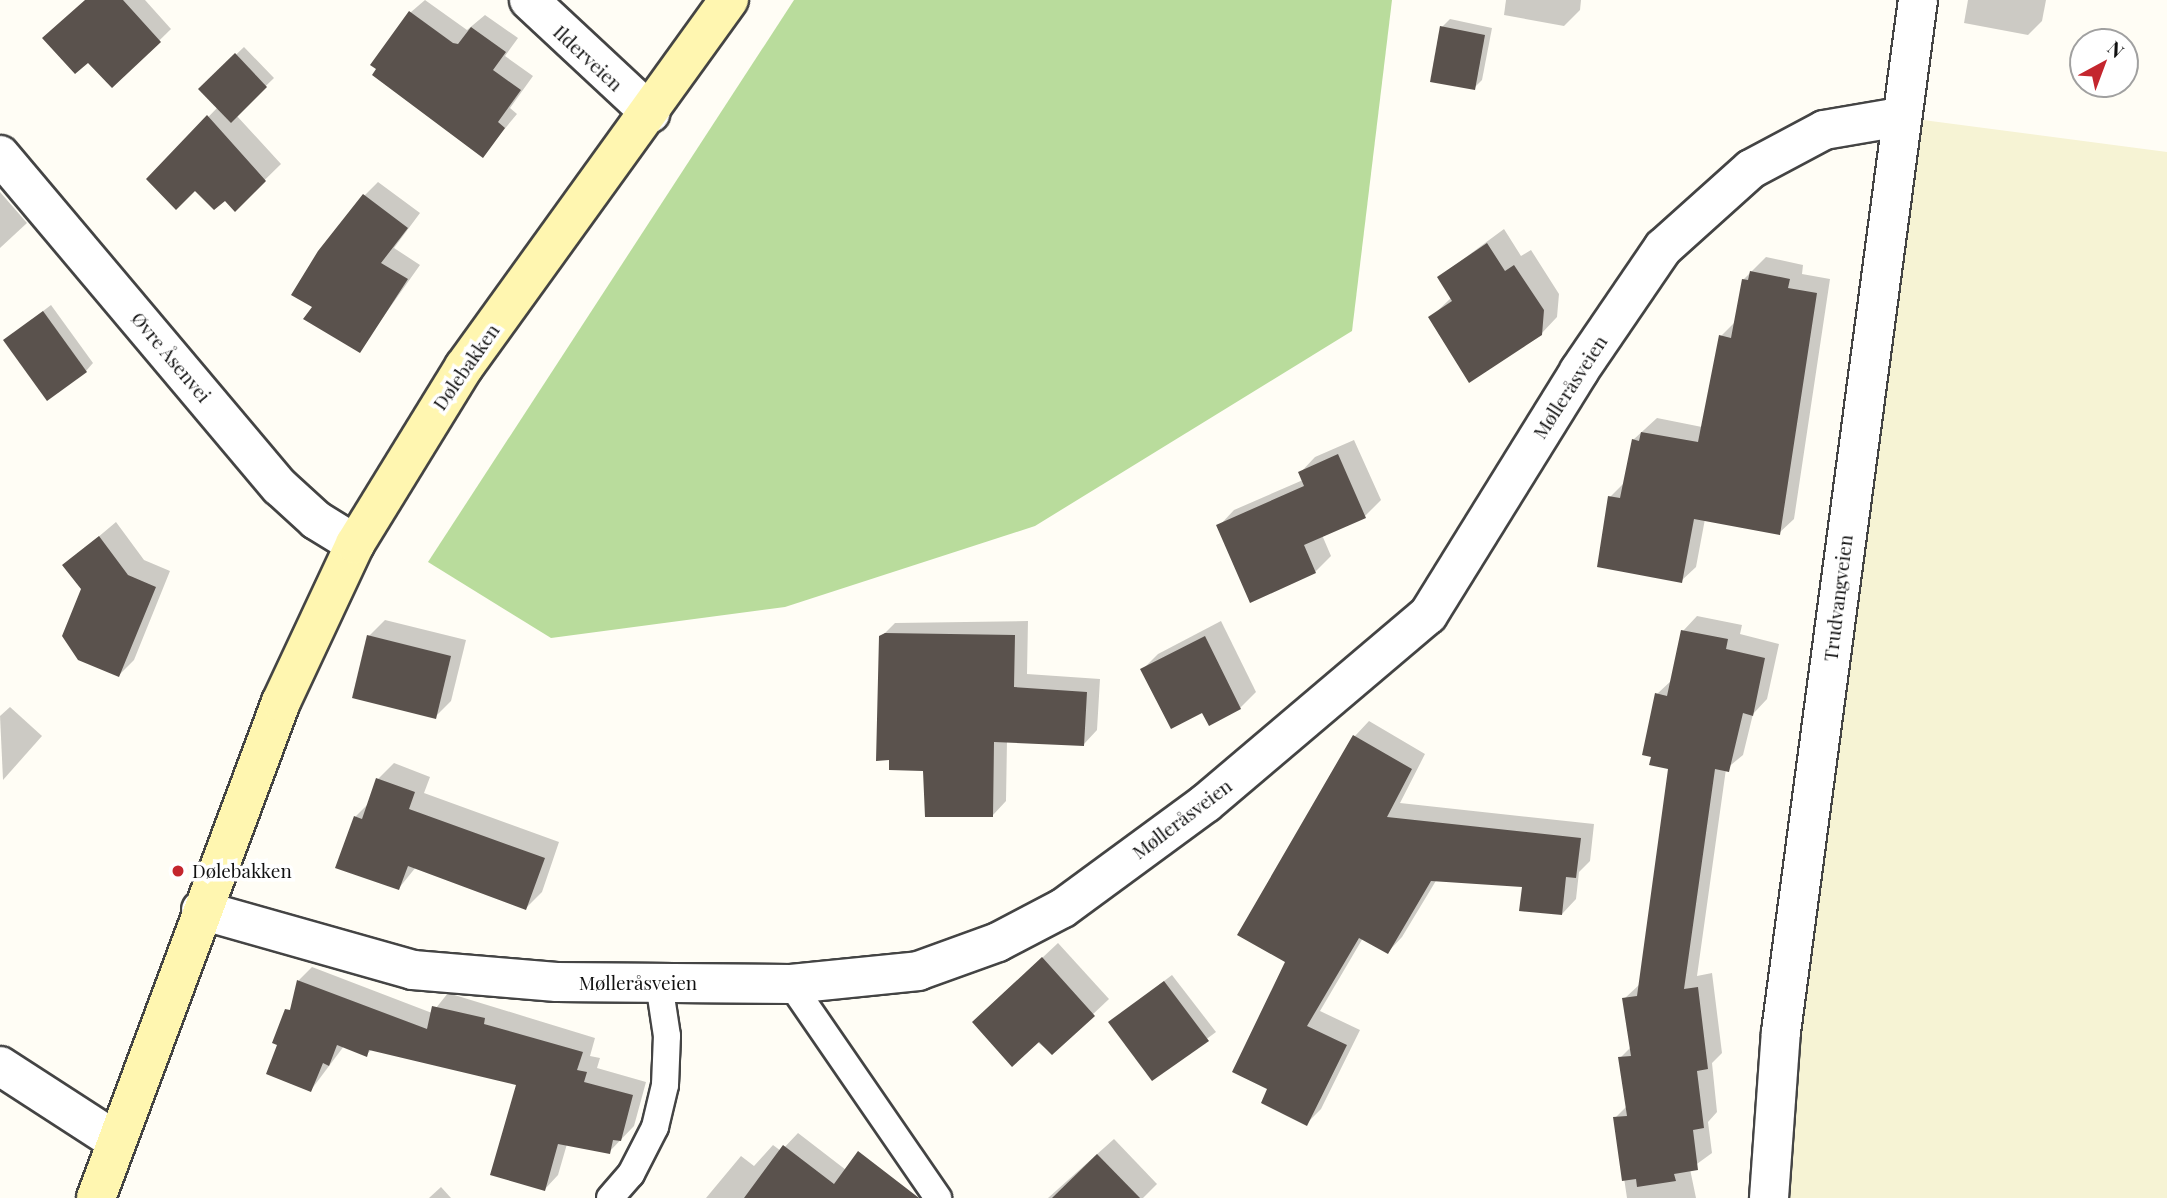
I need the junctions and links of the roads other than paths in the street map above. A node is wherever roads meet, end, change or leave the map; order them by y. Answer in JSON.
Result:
{"nodes":[{"id":1,"x":528,"y":0,"type":"edge"},
{"id":2,"x":729,"y":0,"type":"edge"},
{"id":3,"x":1918,"y":0,"type":"edge"},
{"id":4,"x":650,"y":113,"type":"junction"},
{"id":5,"x":1900,"y":117,"type":"junction"},
{"id":6,"x":0,"y":155,"type":"edge"},
{"id":7,"x":355,"y":544,"type":"junction"},
{"id":8,"x":201,"y":909,"type":"junction"},
{"id":9,"x":659,"y":983,"type":"junction"},
{"id":10,"x":791,"y":984,"type":"junction"},
{"id":11,"x":0,"y":1066,"type":"edge"},
{"id":12,"x":116,"y":1141,"type":"junction"},
{"id":13,"x":96,"y":1198,"type":"edge"},
{"id":14,"x":610,"y":1198,"type":"edge"},
{"id":15,"x":938,"y":1198,"type":"edge"},
{"id":16,"x":1769,"y":1198,"type":"edge"}],
"edges":[{"from":1,"to":4,"type":"street","name":"Ilderveien"},
{"from":2,"to":4,"type":"main road","name":"Dølebakken"},
{"from":3,"to":5,"type":"street","name":"Trudvangveien"},
{"from":4,"to":7,"type":"main road","name":"Dølebakken"},
{"from":5,"to":10,"type":"street","name":"Mølleråsveien"},
{"from":5,"to":16,"type":"street","name":"Trudvangveien"},
{"from":6,"to":7,"type":"street","name":"Øvre Åsenvei"},
{"from":7,"to":8,"type":"main road","name":"Dølebakken"},
{"from":8,"to":9,"type":"street","name":"Mølleråsveien"},
{"from":8,"to":12,"type":"main road","name":"Dølebakken"},
{"from":9,"to":10,"type":"street","name":"Mølleråsveien"},
{"from":9,"to":14,"type":"lane"},
{"from":10,"to":15,"type":"lane"},
{"from":11,"to":12,"type":"street"},
{"from":12,"to":13,"type":"main road","name":"Dølebakken"}]}
